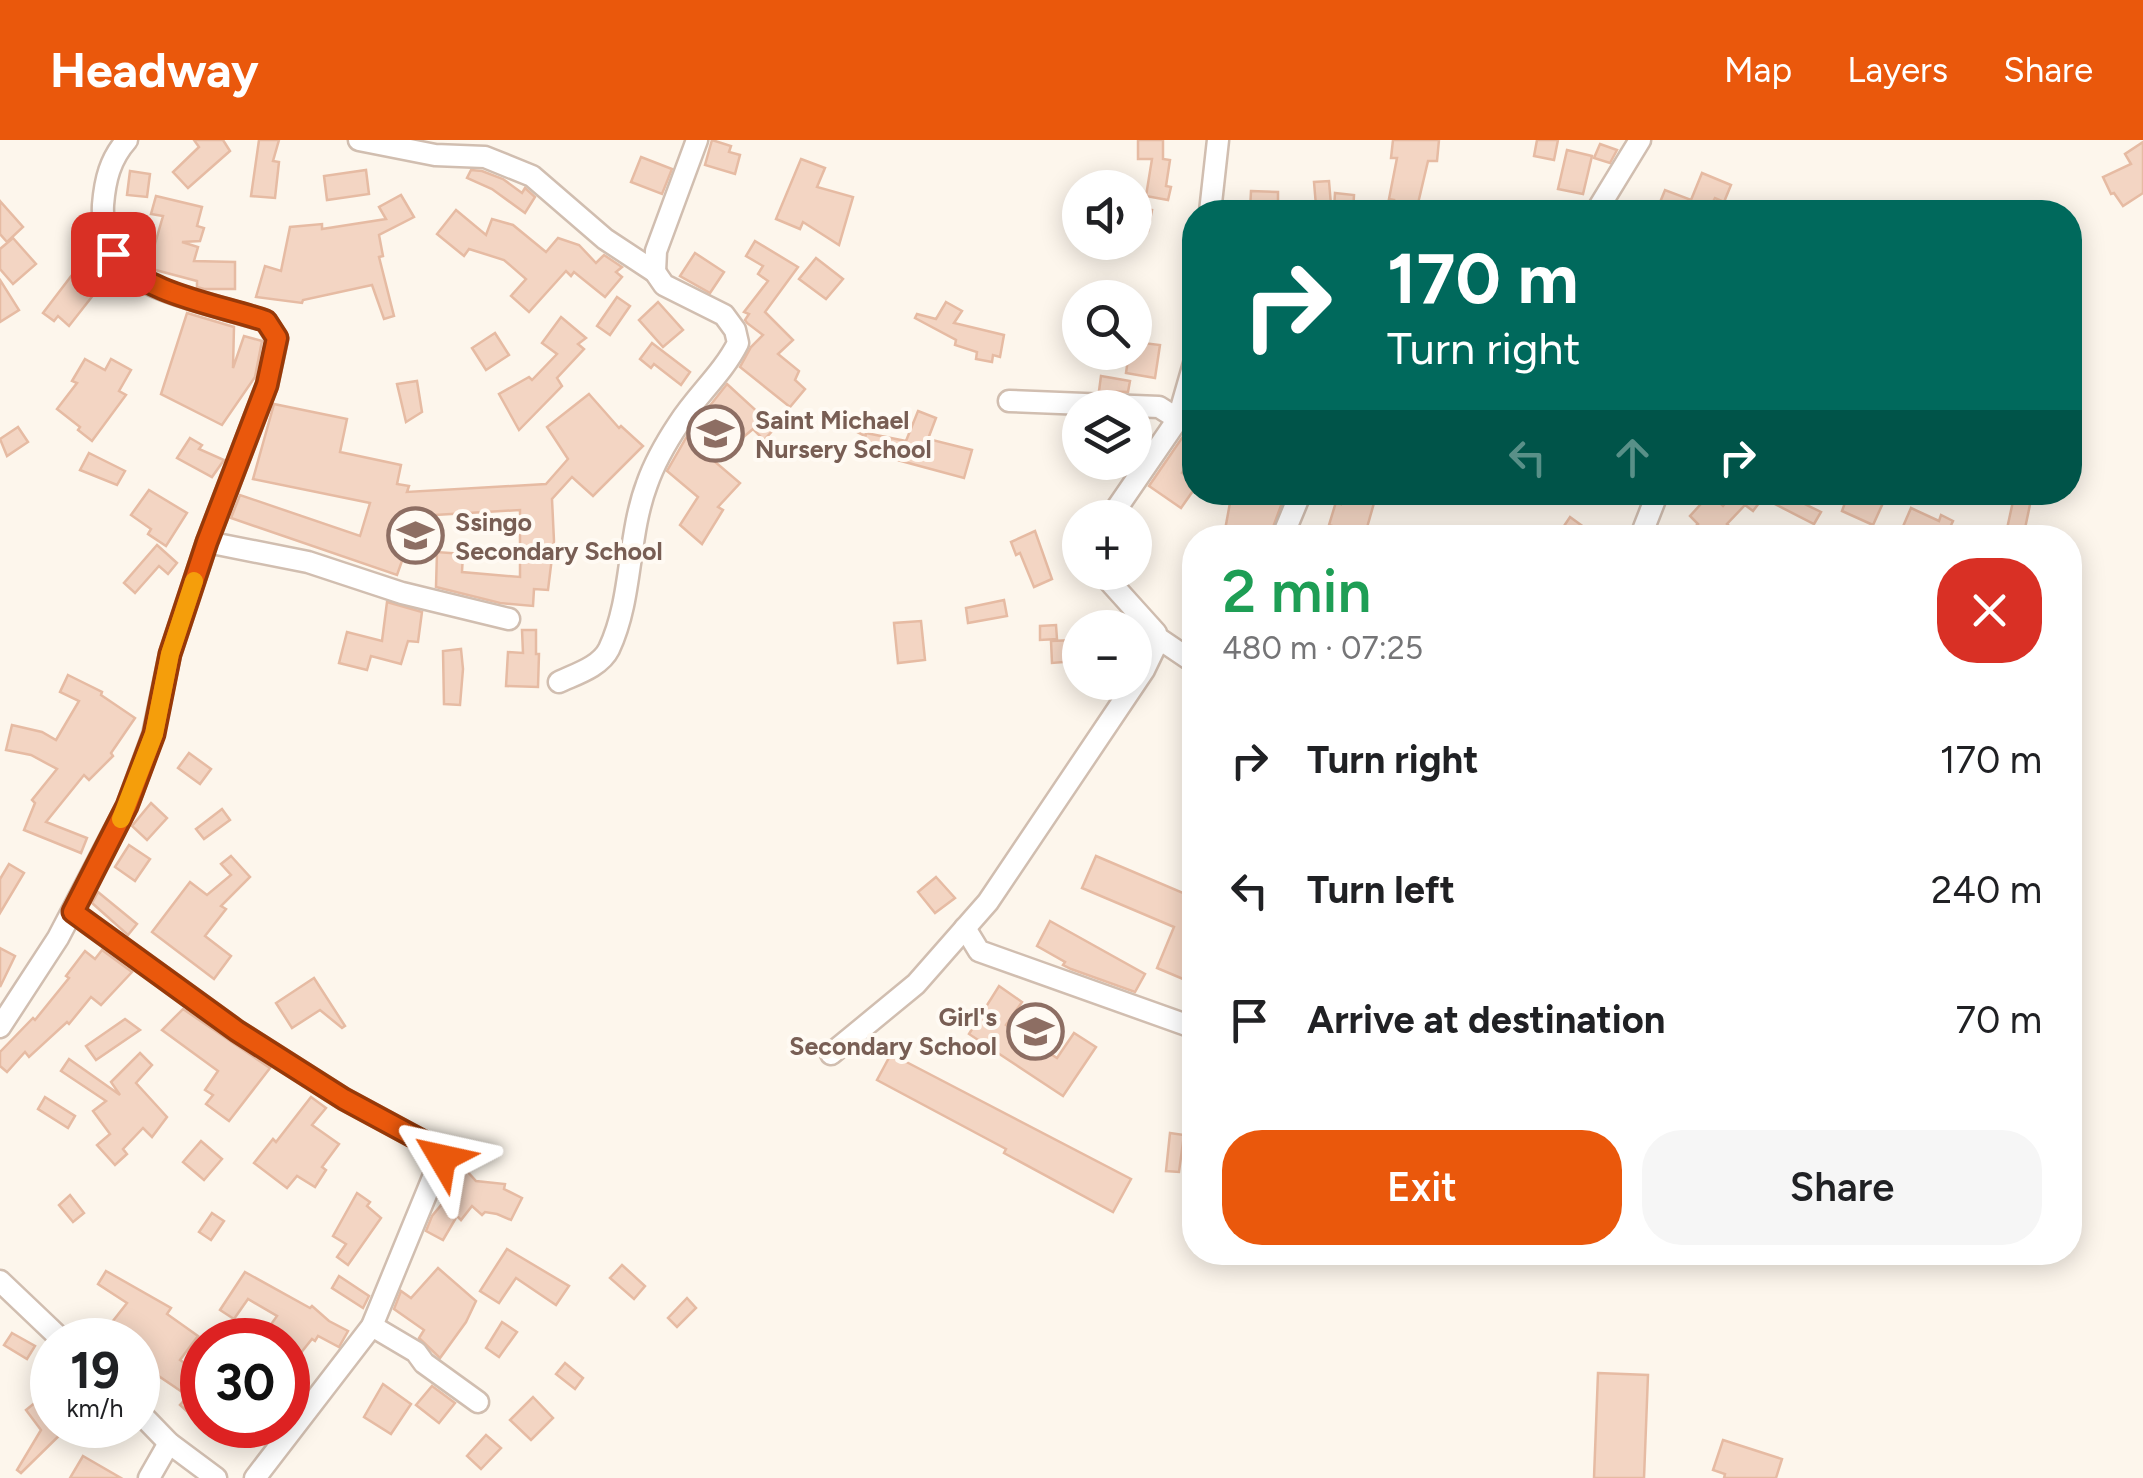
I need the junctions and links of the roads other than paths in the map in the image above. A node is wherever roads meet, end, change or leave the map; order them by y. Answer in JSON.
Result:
{"nodes":[{"id":1,"x":126,"y":140,"type":"edge"},
{"id":2,"x":358,"y":140,"type":"edge"},
{"id":3,"x":698,"y":140,"type":"edge"},
{"id":4,"x":1218,"y":140,"type":"edge"},
{"id":5,"x":1640,"y":140,"type":"edge"},
{"id":6,"x":1211,"y":200,"type":"edge"},
{"id":7,"x":1603,"y":200,"type":"edge"},
{"id":8,"x":655,"y":272,"type":"junction"},
{"id":9,"x":1010,"y":401,"type":"dead end"},
{"id":10,"x":1182,"y":405,"type":"edge"},
{"id":11,"x":1178,"y":419,"type":"junction"},
{"id":12,"x":1122,"y":500,"type":"edge"},
{"id":13,"x":207,"y":542,"type":"junction"},
{"id":14,"x":1117,"y":590,"type":"edge"},
{"id":15,"x":510,"y":620,"type":"dead end"},
{"id":16,"x":1158,"y":638,"type":"junction"},
{"id":17,"x":1182,"y":653,"type":"edge"},
{"id":18,"x":559,"y":682,"type":"dead end"},
{"id":19,"x":73,"y":912,"type":"junction"},
{"id":20,"x":965,"y":928,"type":"junction"},
{"id":21,"x":1182,"y":1023,"type":"edge"},
{"id":22,"x":0,"y":1027,"type":"edge"},
{"id":23,"x":831,"y":1054,"type":"dead end"},
{"id":24,"x":0,"y":1281,"type":"edge"},
{"id":25,"x":39,"y":1318,"type":"edge"},
{"id":26,"x":372,"y":1326,"type":"junction"},
{"id":27,"x":478,"y":1402,"type":"dead end"},
{"id":28,"x":160,"y":1434,"type":"edge"},
{"id":29,"x":169,"y":1443,"type":"junction"},
{"id":30,"x":149,"y":1478,"type":"edge"},
{"id":31,"x":216,"y":1478,"type":"edge"},
{"id":32,"x":255,"y":1478,"type":"edge"}],
"edges":[{"from":1,"to":13,"type":"street"},
{"from":2,"to":8,"type":"street"},
{"from":3,"to":8,"type":"street"},
{"from":4,"to":6,"type":"street"},
{"from":5,"to":7,"type":"street"},
{"from":8,"to":18,"type":"street"},
{"from":9,"to":11,"type":"street"},
{"from":10,"to":11,"type":"street"},
{"from":11,"to":12,"type":"street"},
{"from":13,"to":15,"type":"street"},
{"from":13,"to":19,"type":"street"},
{"from":14,"to":16,"type":"street"},
{"from":16,"to":17,"type":"street"},
{"from":16,"to":20,"type":"street"},
{"from":19,"to":22,"type":"street"},
{"from":19,"to":26,"type":"street"},
{"from":20,"to":21,"type":"street"},
{"from":20,"to":23,"type":"street"},
{"from":24,"to":25,"type":"street"},
{"from":26,"to":27,"type":"street"},
{"from":26,"to":32,"type":"street"},
{"from":28,"to":29,"type":"street"},
{"from":29,"to":30,"type":"street"},
{"from":29,"to":31,"type":"street"}]}
